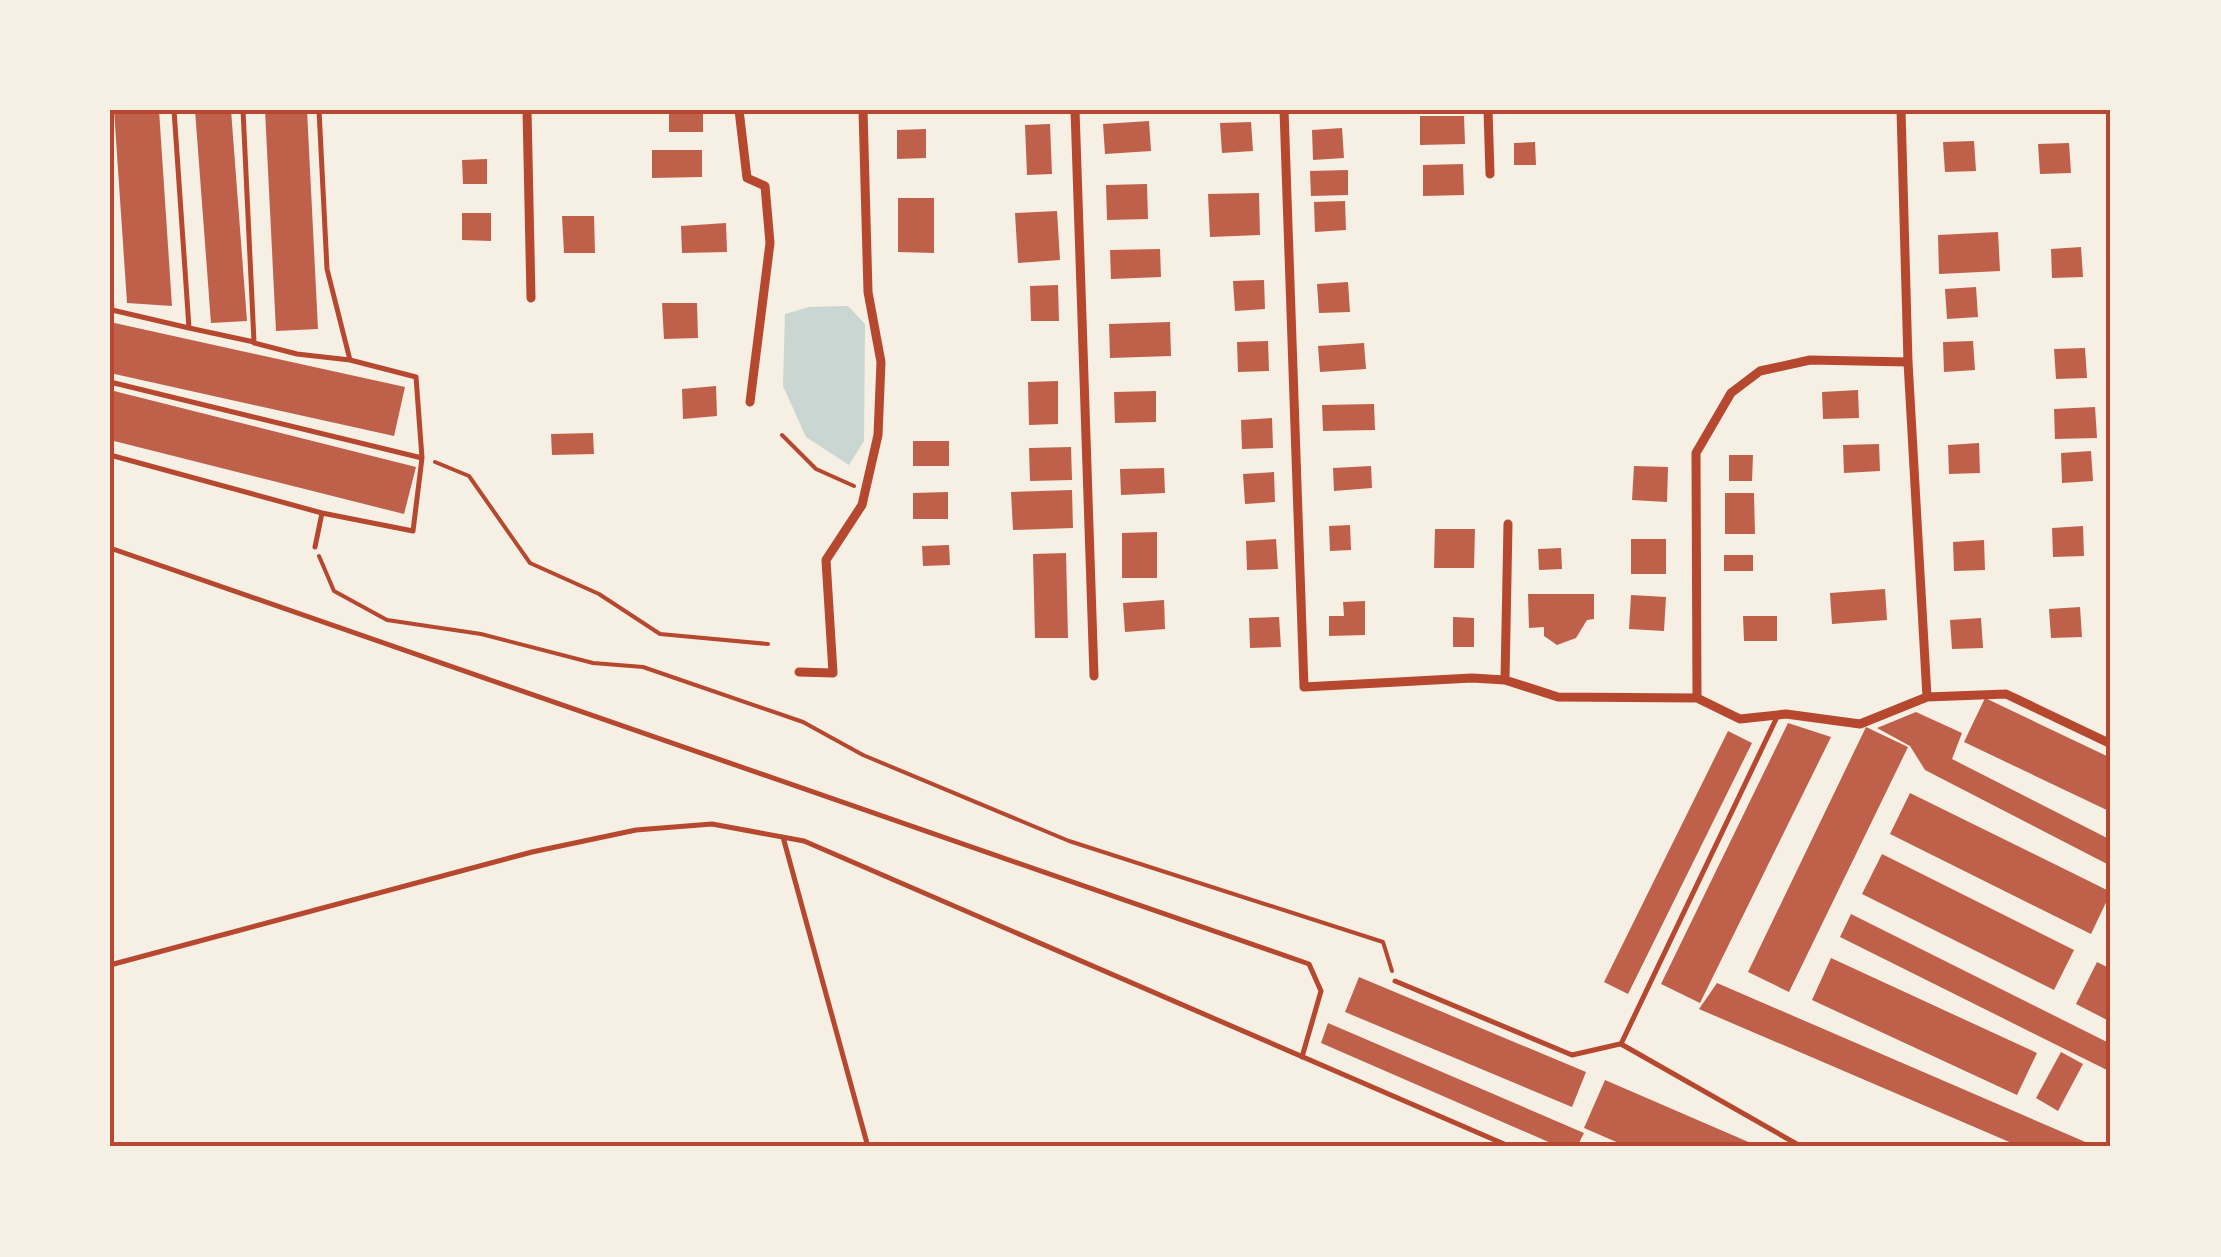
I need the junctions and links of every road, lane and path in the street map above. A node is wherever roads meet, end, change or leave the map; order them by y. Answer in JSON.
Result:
{"nodes":[{"id":1,"x":174,"y":110,"type":"edge"},
{"id":2,"x":243,"y":110,"type":"edge"},
{"id":3,"x":319,"y":110,"type":"edge"},
{"id":4,"x":527,"y":110,"type":"edge"},
{"id":5,"x":739,"y":110,"type":"edge"},
{"id":6,"x":863,"y":110,"type":"edge"},
{"id":7,"x":1075,"y":110,"type":"edge"},
{"id":8,"x":1284,"y":110,"type":"edge"},
{"id":9,"x":1488,"y":110,"type":"edge"},
{"id":10,"x":1901,"y":110,"type":"edge"},
{"id":11,"x":1490,"y":174,"type":"dead end"},
{"id":12,"x":110,"y":284,"type":"edge"},
{"id":13,"x":532,"y":298,"type":"dead end"},
{"id":14,"x":188,"y":328,"type":"junction"},
{"id":15,"x":254,"y":342,"type":"junction"},
{"id":16,"x":350,"y":360,"type":"junction"},
{"id":17,"x":1908,"y":362,"type":"junction"},
{"id":18,"x":110,"y":382,"type":"edge"},
{"id":19,"x":750,"y":402,"type":"dead end"},
{"id":20,"x":782,"y":435,"type":"dead end"},
{"id":21,"x":110,"y":455,"type":"edge"},
{"id":22,"x":422,"y":458,"type":"junction"},
{"id":23,"x":865,"y":491,"type":"junction"},
{"id":24,"x":322,"y":512,"type":"junction"},
{"id":25,"x":1508,"y":524,"type":"dead end"},
{"id":26,"x":315,"y":547,"type":"joint"},
{"id":27,"x":110,"y":548,"type":"edge"},
{"id":28,"x":768,"y":644,"type":"dead end"},
{"id":29,"x":799,"y":672,"type":"dead end"},
{"id":30,"x":1094,"y":676,"type":"dead end"},
{"id":31,"x":1505,"y":680,"type":"junction"},
{"id":32,"x":1927,"y":697,"type":"junction"},
{"id":33,"x":1697,"y":698,"type":"junction"},
{"id":34,"x":1778,"y":714,"type":"junction"},
{"id":35,"x":2111,"y":744,"type":"edge"},
{"id":36,"x":782,"y":837,"type":"junction"},
{"id":37,"x":110,"y":966,"type":"edge"},
{"id":38,"x":1395,"y":981,"type":"joint"},
{"id":39,"x":1620,"y":1044,"type":"junction"},
{"id":40,"x":1302,"y":1057,"type":"junction"},
{"id":41,"x":868,"y":1147,"type":"edge"},
{"id":42,"x":1512,"y":1147,"type":"edge"},
{"id":43,"x":1802,"y":1147,"type":"edge"}],
"edges":[{"from":1,"to":14,"type":"lane"},
{"from":2,"to":15,"type":"lane"},
{"from":3,"to":16,"type":"lane"},
{"from":4,"to":13,"type":"street"},
{"from":5,"to":19,"type":"street"},
{"from":6,"to":23,"type":"street"},
{"from":7,"to":30,"type":"street"},
{"from":8,"to":31,"type":"street"},
{"from":9,"to":11,"type":"street"},
{"from":10,"to":17,"type":"street"},
{"from":12,"to":14,"type":"lane"},
{"from":14,"to":15,"type":"lane"},
{"from":15,"to":16,"type":"lane"},
{"from":16,"to":22,"type":"lane"},
{"from":17,"to":32,"type":"street"},
{"from":17,"to":33,"type":"street"},
{"from":18,"to":22,"type":"lane"},
{"from":20,"to":23,"type":"path"},
{"from":21,"to":24,"type":"lane"},
{"from":22,"to":24,"type":"lane"},
{"from":22,"to":28,"type":"path"},
{"from":23,"to":29,"type":"street"},
{"from":24,"to":26,"type":"lane"},
{"from":25,"to":31,"type":"street"},
{"from":26,"to":38,"type":"path"},
{"from":27,"to":40,"type":"lane"},
{"from":31,"to":33,"type":"street"},
{"from":32,"to":34,"type":"street"},
{"from":32,"to":35,"type":"street"},
{"from":33,"to":34,"type":"street"},
{"from":34,"to":39,"type":"lane"},
{"from":36,"to":37,"type":"lane"},
{"from":36,"to":40,"type":"lane"},
{"from":36,"to":41,"type":"lane"},
{"from":38,"to":39,"type":"lane"},
{"from":39,"to":43,"type":"lane"},
{"from":40,"to":42,"type":"lane"}]}
